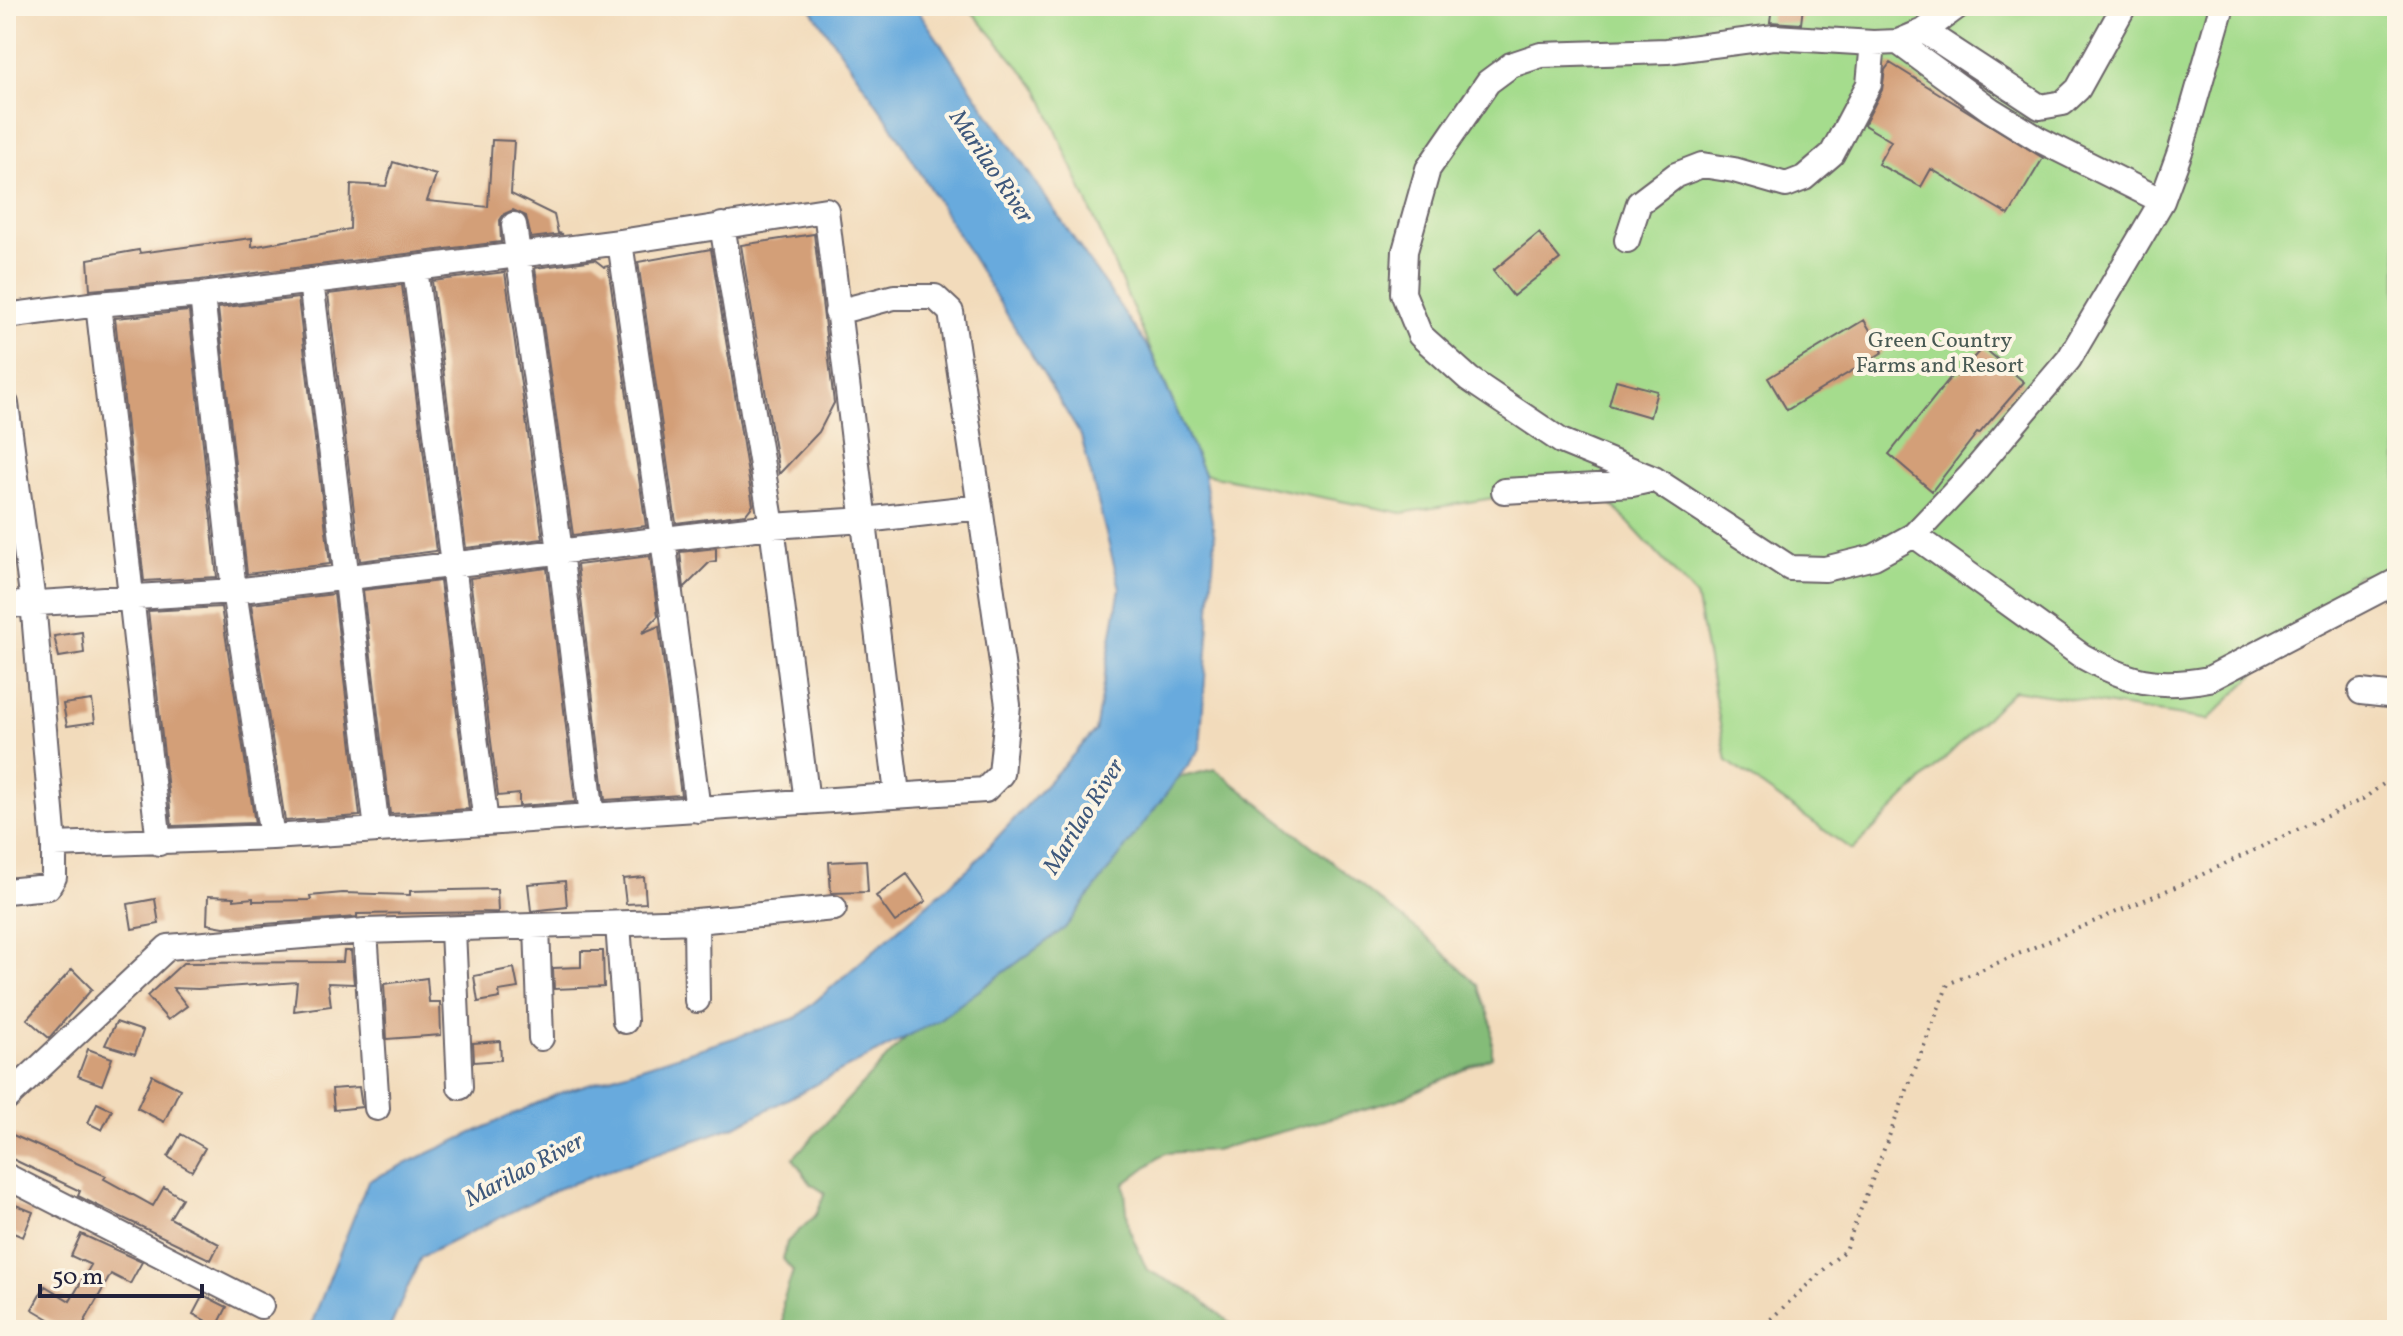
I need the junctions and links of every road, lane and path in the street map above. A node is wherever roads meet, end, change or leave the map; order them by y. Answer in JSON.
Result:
{"nodes":[{"id":1,"x":1958,"y":6,"type":"edge"},
{"id":2,"x":2124,"y":6,"type":"edge"},
{"id":3,"x":2222,"y":6,"type":"edge"},
{"id":4,"x":1924,"y":31,"type":"junction"},
{"id":5,"x":1898,"y":42,"type":"junction"},
{"id":6,"x":1873,"y":43,"type":"junction"},
{"id":7,"x":2162,"y":201,"type":"junction"},
{"id":8,"x":514,"y":225,"type":"dead end"},
{"id":9,"x":722,"y":225,"type":"junction"},
{"id":10,"x":1627,"y":240,"type":"dead end"},
{"id":11,"x":620,"y":242,"type":"junction"},
{"id":12,"x":518,"y":255,"type":"junction"},
{"id":13,"x":415,"y":268,"type":"junction"},
{"id":14,"x":311,"y":281,"type":"junction"},
{"id":15,"x":202,"y":295,"type":"junction"},
{"id":16,"x":98,"y":304,"type":"junction"},
{"id":17,"x":837,"y":312,"type":"junction"},
{"id":18,"x":6,"y":316,"type":"edge"},
{"id":19,"x":6,"y":404,"type":"edge"},
{"id":20,"x":1654,"y":479,"type":"junction"},
{"id":21,"x":1504,"y":491,"type":"dead end"},
{"id":22,"x":980,"y":507,"type":"junction"},
{"id":23,"x":865,"y":520,"type":"junction"},
{"id":24,"x":772,"y":526,"type":"junction"},
{"id":25,"x":1914,"y":535,"type":"junction"},
{"id":26,"x":663,"y":539,"type":"junction"},
{"id":27,"x":560,"y":551,"type":"junction"},
{"id":28,"x":454,"y":564,"type":"junction"},
{"id":29,"x":348,"y":577,"type":"junction"},
{"id":30,"x":2397,"y":581,"type":"edge"},
{"id":31,"x":234,"y":591,"type":"junction"},
{"id":32,"x":132,"y":596,"type":"junction"},
{"id":33,"x":33,"y":602,"type":"junction"},
{"id":34,"x":6,"y":605,"type":"edge"},
{"id":35,"x":2361,"y":692,"type":"dead end"},
{"id":36,"x":2397,"y":696,"type":"edge"},
{"id":37,"x":2397,"y":774,"type":"edge"},
{"id":38,"x":897,"y":794,"type":"junction"},
{"id":39,"x":807,"y":802,"type":"junction"},
{"id":40,"x":698,"y":810,"type":"junction"},
{"id":41,"x":592,"y":816,"type":"junction"},
{"id":42,"x":486,"y":823,"type":"junction"},
{"id":43,"x":377,"y":830,"type":"junction"},
{"id":44,"x":272,"y":837,"type":"junction"},
{"id":45,"x":159,"y":843,"type":"junction"},
{"id":46,"x":54,"y":845,"type":"junction"},
{"id":47,"x":6,"y":891,"type":"edge"},
{"id":48,"x":834,"y":908,"type":"dead end"},
{"id":49,"x":696,"y":921,"type":"junction"},
{"id":50,"x":618,"y":924,"type":"junction"},
{"id":51,"x":537,"y":927,"type":"junction"},
{"id":52,"x":453,"y":930,"type":"junction"},
{"id":53,"x":365,"y":931,"type":"junction"},
{"id":54,"x":697,"y":1000,"type":"dead end"},
{"id":55,"x":625,"y":1021,"type":"dead end"},
{"id":56,"x":541,"y":1038,"type":"dead end"},
{"id":57,"x":460,"y":1087,"type":"dead end"},
{"id":58,"x":6,"y":1099,"type":"edge"},
{"id":59,"x":377,"y":1108,"type":"dead end"},
{"id":60,"x":6,"y":1176,"type":"edge"},
{"id":61,"x":261,"y":1306,"type":"dead end"},
{"id":62,"x":1759,"y":1330,"type":"edge"}],
"edges":[{"from":1,"to":4,"type":"street"},
{"from":2,"to":4,"type":"street"},
{"from":3,"to":7,"type":"street"},
{"from":4,"to":5,"type":"street"},
{"from":5,"to":6,"type":"street"},
{"from":5,"to":7,"type":"street"},
{"from":6,"to":10,"type":"street"},
{"from":6,"to":20,"type":"street"},
{"from":7,"to":25,"type":"street"},
{"from":8,"to":12,"type":"street"},
{"from":9,"to":11,"type":"street"},
{"from":9,"to":17,"type":"street"},
{"from":9,"to":24,"type":"street"},
{"from":11,"to":12,"type":"street"},
{"from":11,"to":26,"type":"street"},
{"from":12,"to":13,"type":"street"},
{"from":12,"to":27,"type":"street"},
{"from":13,"to":14,"type":"street"},
{"from":13,"to":28,"type":"street"},
{"from":14,"to":15,"type":"street"},
{"from":14,"to":29,"type":"street"},
{"from":15,"to":16,"type":"street"},
{"from":15,"to":31,"type":"street"},
{"from":16,"to":18,"type":"street"},
{"from":16,"to":32,"type":"street"},
{"from":17,"to":22,"type":"street"},
{"from":17,"to":23,"type":"street"},
{"from":19,"to":33,"type":"street"},
{"from":20,"to":21,"type":"street"},
{"from":20,"to":25,"type":"street"},
{"from":22,"to":23,"type":"street"},
{"from":22,"to":38,"type":"street"},
{"from":23,"to":24,"type":"street"},
{"from":23,"to":38,"type":"street"},
{"from":24,"to":26,"type":"street"},
{"from":24,"to":39,"type":"street"},
{"from":25,"to":30,"type":"street"},
{"from":26,"to":27,"type":"street"},
{"from":26,"to":40,"type":"street"},
{"from":27,"to":28,"type":"street"},
{"from":27,"to":41,"type":"street"},
{"from":28,"to":29,"type":"street"},
{"from":28,"to":42,"type":"street"},
{"from":29,"to":31,"type":"street"},
{"from":29,"to":43,"type":"street"},
{"from":31,"to":32,"type":"street"},
{"from":31,"to":44,"type":"street"},
{"from":32,"to":33,"type":"street"},
{"from":32,"to":45,"type":"street"},
{"from":33,"to":34,"type":"street"},
{"from":33,"to":46,"type":"street"},
{"from":35,"to":36,"type":"street"},
{"from":37,"to":62,"type":"path"},
{"from":38,"to":39,"type":"street"},
{"from":39,"to":40,"type":"street"},
{"from":40,"to":41,"type":"street"},
{"from":41,"to":42,"type":"street"},
{"from":42,"to":43,"type":"street"},
{"from":43,"to":44,"type":"street"},
{"from":44,"to":45,"type":"street"},
{"from":45,"to":46,"type":"street"},
{"from":46,"to":47,"type":"street"},
{"from":48,"to":49,"type":"street"},
{"from":49,"to":50,"type":"street"},
{"from":49,"to":54,"type":"street"},
{"from":50,"to":51,"type":"street"},
{"from":50,"to":55,"type":"street"},
{"from":51,"to":52,"type":"street"},
{"from":51,"to":56,"type":"street"},
{"from":52,"to":53,"type":"street"},
{"from":52,"to":57,"type":"street"},
{"from":53,"to":58,"type":"street"},
{"from":53,"to":59,"type":"street"},
{"from":60,"to":61,"type":"street"}]}
